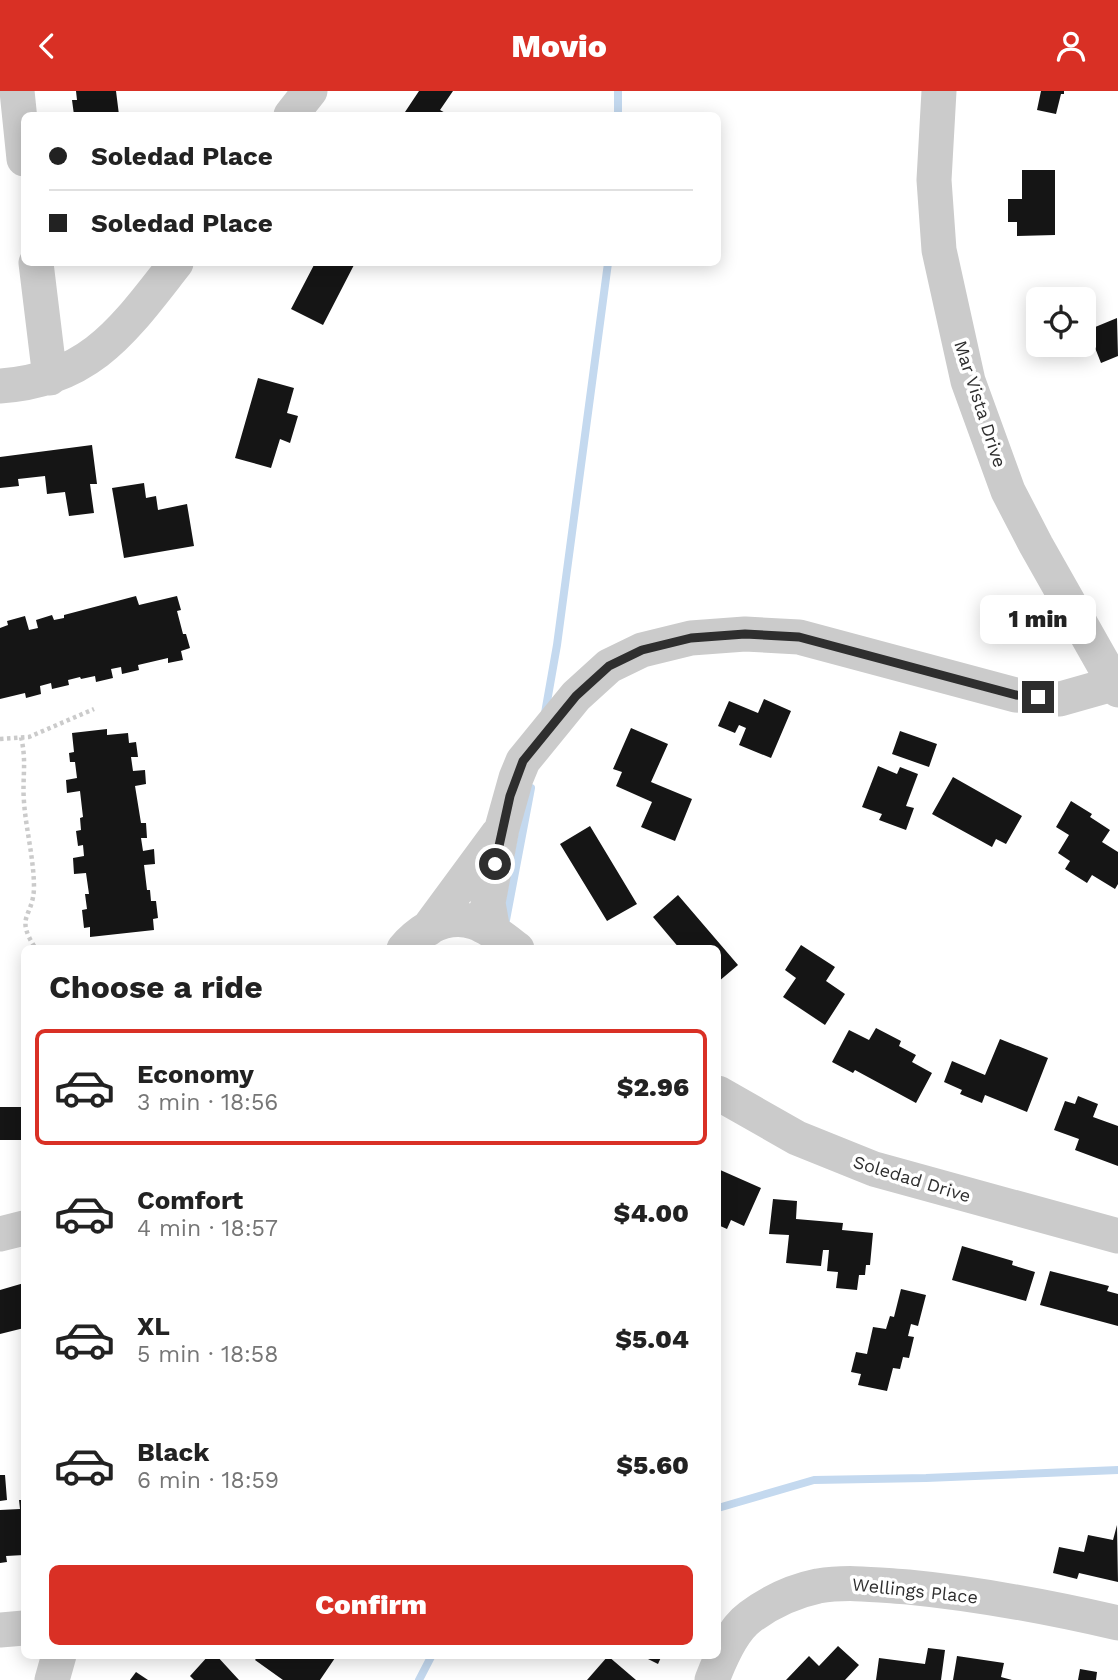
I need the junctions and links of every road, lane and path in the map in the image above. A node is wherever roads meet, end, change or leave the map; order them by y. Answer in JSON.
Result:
{"nodes":[{"id":1,"x":16,"y":91,"type":"edge"},
{"id":2,"x":310,"y":91,"type":"edge"},
{"id":3,"x":939,"y":91,"type":"edge"},
{"id":4,"x":293,"y":112,"type":"edge"},
{"id":5,"x":21,"y":134,"type":"edge"},
{"id":6,"x":37,"y":266,"type":"edge"},
{"id":7,"x":174,"y":266,"type":"edge"},
{"id":8,"x":50,"y":379,"type":"junction"},
{"id":9,"x":0,"y":386,"type":"edge"},
{"id":10,"x":1116,"y":687,"type":"edge"},
{"id":11,"x":94,"y":709,"type":"dead end"},
{"id":12,"x":21,"y":737,"type":"junction"},
{"id":13,"x":0,"y":739,"type":"edge"},
{"id":14,"x":502,"y":828,"type":"junction"},
{"id":15,"x":416,"y":939,"type":"edge"},
{"id":16,"x":505,"y":940,"type":"edge"},
{"id":17,"x":33,"y":945,"type":"edge"},
{"id":18,"x":721,"y":1095,"type":"edge"},
{"id":19,"x":21,"y":1228,"type":"edge"},
{"id":20,"x":0,"y":1234,"type":"edge"},
{"id":21,"x":1118,"y":1236,"type":"edge"},
{"id":22,"x":1118,"y":1623,"type":"edge"},
{"id":23,"x":21,"y":1628,"type":"edge"},
{"id":24,"x":0,"y":1630,"type":"edge"},
{"id":25,"x":58,"y":1659,"type":"edge"},
{"id":26,"x":52,"y":1680,"type":"edge"},
{"id":27,"x":712,"y":1680,"type":"edge"}],
"edges":[{"from":1,"to":5,"type":"street"},
{"from":2,"to":4,"type":"street"},
{"from":3,"to":10,"type":"street","name":"Mar Vista Drive"},
{"from":6,"to":8,"type":"street"},
{"from":7,"to":8,"type":"street"},
{"from":8,"to":9,"type":"street"},
{"from":10,"to":14,"type":"street"},
{"from":11,"to":12,"type":"path"},
{"from":12,"to":13,"type":"path"},
{"from":12,"to":17,"type":"path"},
{"from":14,"to":15,"type":"street"},
{"from":14,"to":16,"type":"street"},
{"from":15,"to":16,"type":"street"},
{"from":18,"to":21,"type":"street","name":"Soledad Drive"},
{"from":19,"to":20,"type":"street"},
{"from":22,"to":27,"type":"street","name":"Wellings Place"},
{"from":23,"to":24,"type":"street"},
{"from":25,"to":26,"type":"street"}]}
